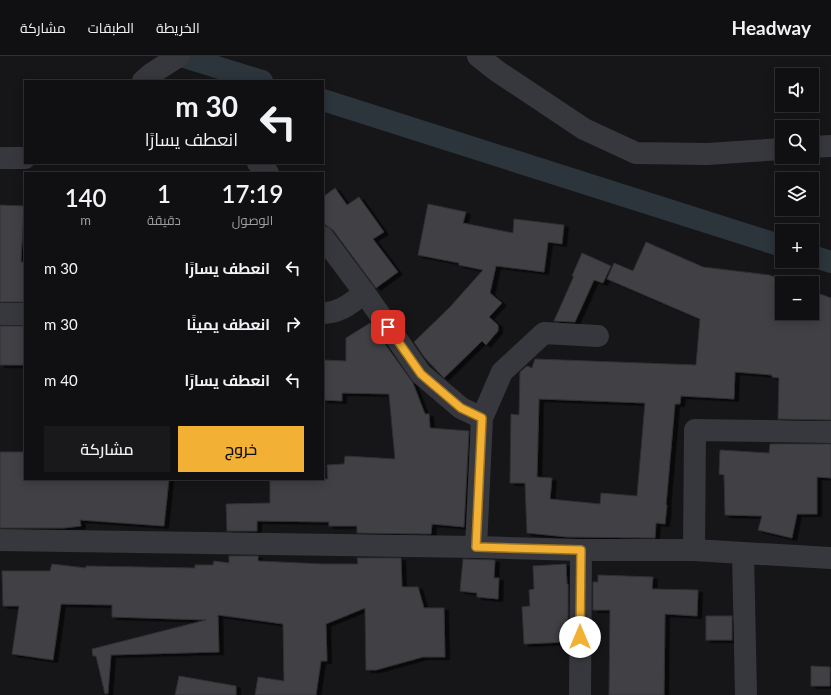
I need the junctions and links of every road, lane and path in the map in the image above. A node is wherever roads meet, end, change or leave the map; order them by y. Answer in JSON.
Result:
{"nodes":[{"id":1,"x":179,"y":56,"type":"edge"},
{"id":2,"x":478,"y":56,"type":"edge"},
{"id":3,"x":147,"y":78,"type":"edge"},
{"id":4,"x":831,"y":146,"type":"edge"},
{"id":5,"x":819,"y":147,"type":"edge"},
{"id":6,"x":775,"y":149,"type":"edge"},
{"id":7,"x":0,"y":158,"type":"edge"},
{"id":8,"x":24,"y":158,"type":"edge"},
{"id":9,"x":259,"y":164,"type":"edge"},
{"id":10,"x":267,"y":172,"type":"edge"},
{"id":11,"x":324,"y":238,"type":"edge"},
{"id":12,"x":364,"y":292,"type":"junction"},
{"id":13,"x":324,"y":313,"type":"edge"},
{"id":14,"x":0,"y":314,"type":"edge"},
{"id":15,"x":24,"y":314,"type":"edge"},
{"id":16,"x":598,"y":336,"type":"dead end"},
{"id":17,"x":482,"y":418,"type":"junction"},
{"id":18,"x":831,"y":432,"type":"edge"},
{"id":19,"x":0,"y":540,"type":"edge"},
{"id":20,"x":476,"y":547,"type":"junction"},
{"id":21,"x":581,"y":550,"type":"junction"},
{"id":22,"x":694,"y":550,"type":"junction"},
{"id":23,"x":743,"y":552,"type":"junction"},
{"id":24,"x":831,"y":558,"type":"edge"},
{"id":25,"x":580,"y":695,"type":"edge"},
{"id":26,"x":746,"y":695,"type":"edge"}],
"edges":[{"from":1,"to":3,"type":"street"},
{"from":2,"to":6,"type":"street"},
{"from":4,"to":5,"type":"street"},
{"from":7,"to":8,"type":"street"},
{"from":9,"to":10,"type":"street"},
{"from":11,"to":12,"type":"street"},
{"from":12,"to":13,"type":"street"},
{"from":12,"to":17,"type":"street"},
{"from":14,"to":15,"type":"street"},
{"from":16,"to":17,"type":"street"},
{"from":17,"to":20,"type":"street"},
{"from":18,"to":22,"type":"street"},
{"from":19,"to":20,"type":"street"},
{"from":20,"to":21,"type":"street"},
{"from":21,"to":22,"type":"street"},
{"from":21,"to":25,"type":"street"},
{"from":22,"to":23,"type":"street"},
{"from":23,"to":24,"type":"street"},
{"from":23,"to":26,"type":"street"}]}
